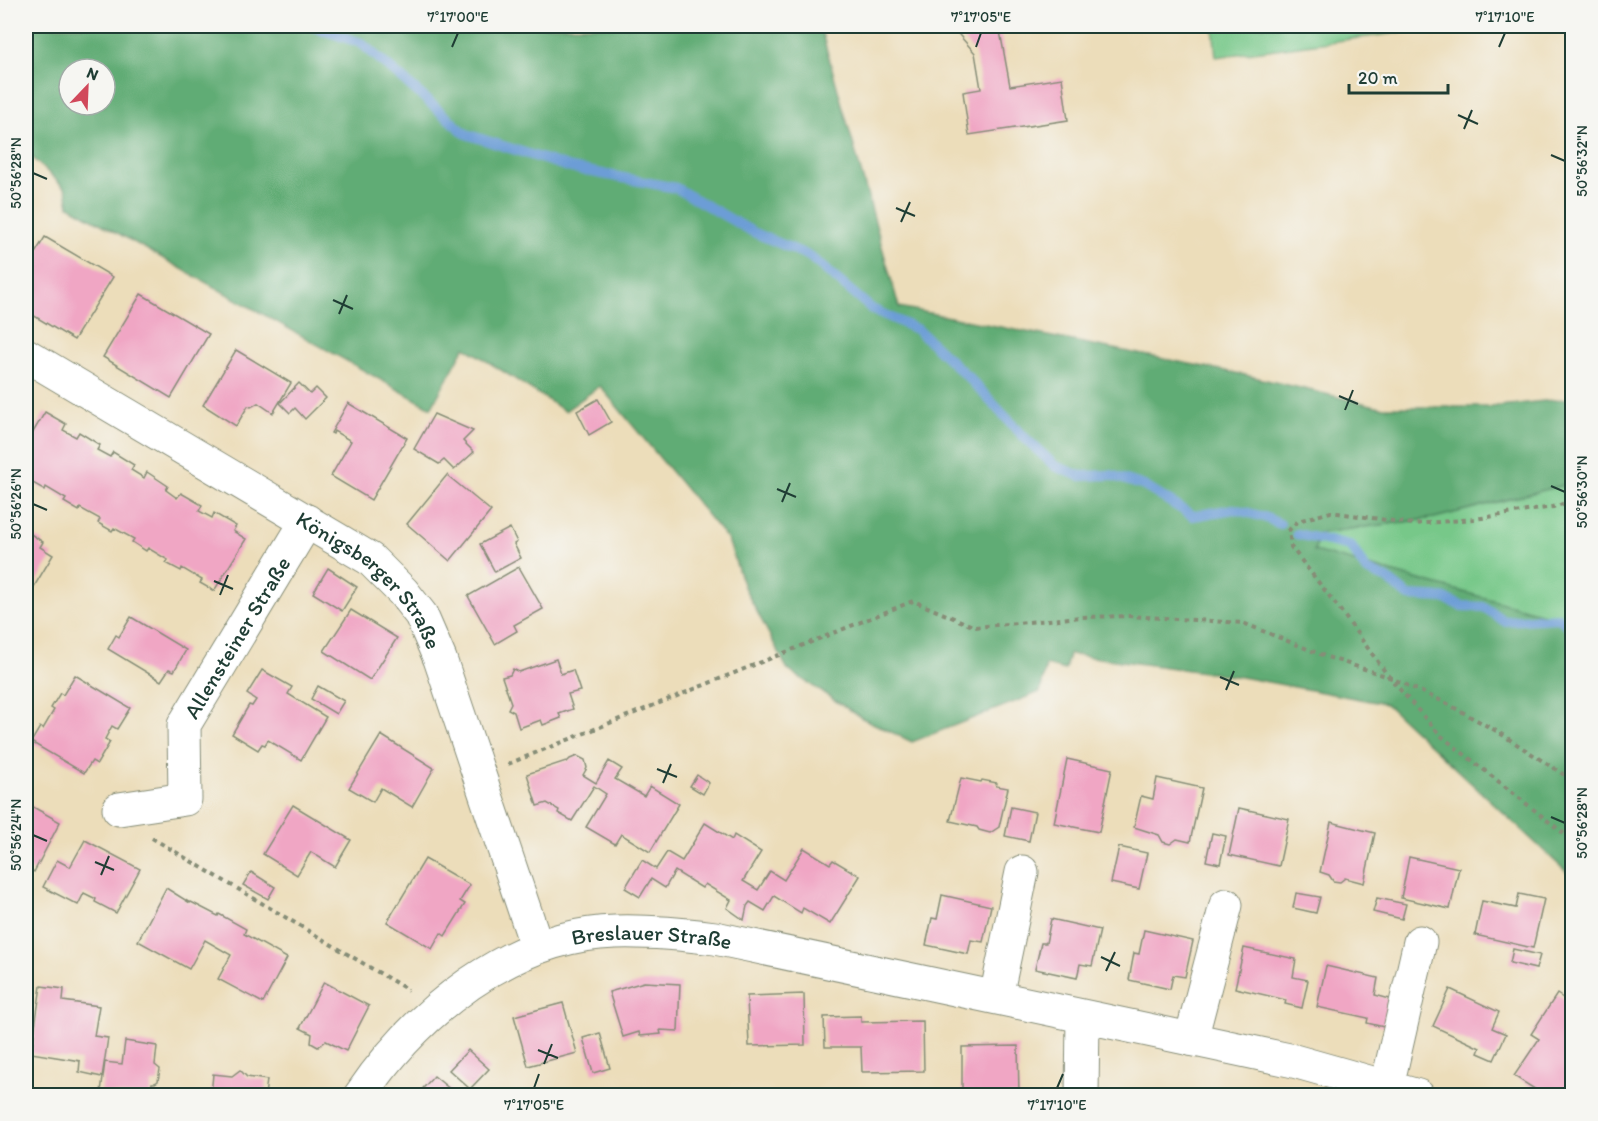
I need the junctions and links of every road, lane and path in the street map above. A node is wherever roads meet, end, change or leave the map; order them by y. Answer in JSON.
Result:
{"nodes":[{"id":1,"x":27,"y":360,"type":"edge"},
{"id":2,"x":1572,"y":501,"type":"edge"},
{"id":3,"x":307,"y":521,"type":"junction"},
{"id":4,"x":1389,"y":678,"type":"junction"},
{"id":5,"x":479,"y":776,"type":"junction"},
{"id":6,"x":1572,"y":780,"type":"edge"},
{"id":7,"x":119,"y":809,"type":"dead end"},
{"id":8,"x":146,"y":834,"type":"dead end"},
{"id":9,"x":1572,"y":840,"type":"edge"},
{"id":10,"x":1022,"y":872,"type":"dead end"},
{"id":11,"x":1226,"y":905,"type":"dead end"},
{"id":12,"x":1420,"y":942,"type":"dead end"},
{"id":13,"x":537,"y":947,"type":"junction"},
{"id":14,"x":411,"y":992,"type":"dead end"},
{"id":15,"x":996,"y":997,"type":"junction"},
{"id":16,"x":1083,"y":1017,"type":"junction"},
{"id":17,"x":1191,"y":1039,"type":"junction"},
{"id":18,"x":1387,"y":1091,"type":"edge"},
{"id":19,"x":360,"y":1095,"type":"edge"},
{"id":20,"x":1082,"y":1095,"type":"edge"},
{"id":21,"x":1418,"y":1095,"type":"edge"}],
"edges":[{"from":1,"to":3,"type":"street","name":"Königsberger Straße"},
{"from":2,"to":4,"type":"path"},
{"from":3,"to":5,"type":"street","name":"Königsberger Straße"},
{"from":3,"to":7,"type":"street","name":"Allensteiner Straße"},
{"from":4,"to":5,"type":"path"},
{"from":4,"to":6,"type":"path"},
{"from":4,"to":9,"type":"path"},
{"from":5,"to":13,"type":"street","name":"Königsberger Straße"},
{"from":8,"to":14,"type":"path"},
{"from":10,"to":15,"type":"street"},
{"from":11,"to":17,"type":"street"},
{"from":12,"to":18,"type":"street"},
{"from":13,"to":15,"type":"street","name":"Breslauer Straße"},
{"from":13,"to":19,"type":"street","name":"Breslauer Straße"},
{"from":15,"to":16,"type":"street","name":"Breslauer Straße"},
{"from":16,"to":17,"type":"street","name":"Breslauer Straße"},
{"from":16,"to":20,"type":"street"},
{"from":17,"to":18,"type":"street","name":"Breslauer Straße"},
{"from":18,"to":21,"type":"street","name":"Breslauer Straße"}]}
